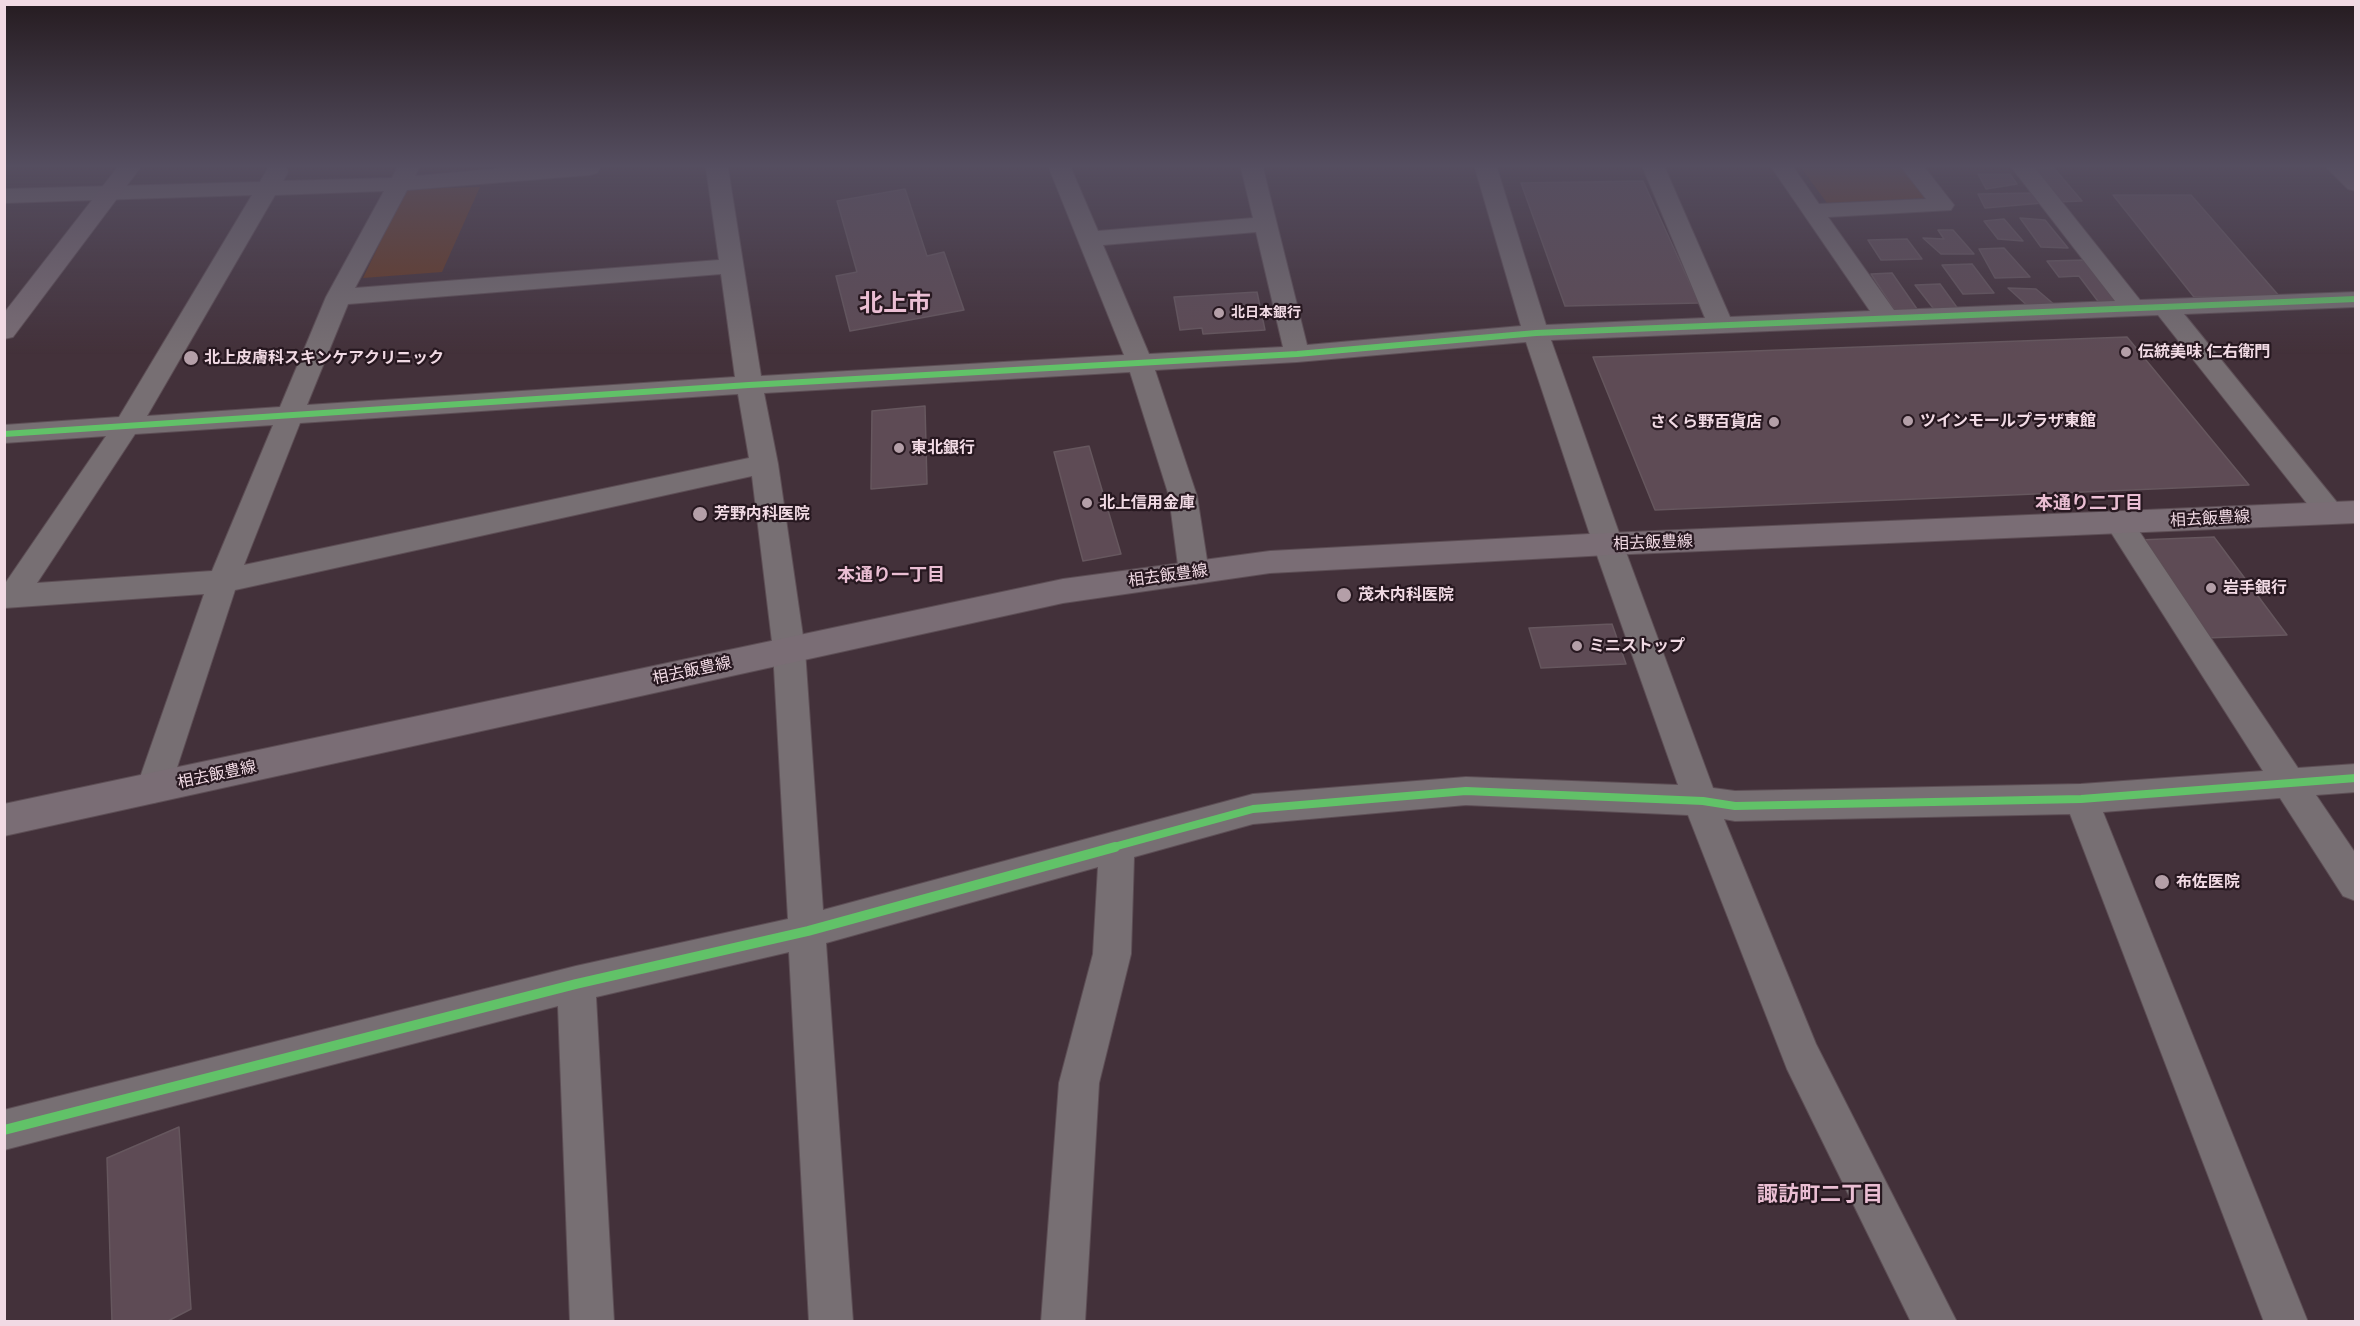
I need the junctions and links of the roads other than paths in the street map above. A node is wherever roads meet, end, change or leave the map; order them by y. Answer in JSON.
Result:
{"nodes":[{"id":1,"x":82,"y":230,"type":"edge"},
{"id":2,"x":243,"y":230,"type":"edge"},
{"id":3,"x":375,"y":230,"type":"edge"},
{"id":4,"x":725,"y":230,"type":"edge"},
{"id":5,"x":1086,"y":230,"type":"edge"},
{"id":6,"x":1192,"y":230,"type":"edge"},
{"id":7,"x":1267,"y":230,"type":"edge"},
{"id":8,"x":1505,"y":230,"type":"edge"},
{"id":9,"x":1680,"y":230,"type":"edge"},
{"id":10,"x":1825,"y":230,"type":"edge"},
{"id":11,"x":2072,"y":230,"type":"edge"},
{"id":12,"x":1089,"y":238,"type":"junction"},
{"id":13,"x":730,"y":266,"type":"junction"},
{"id":14,"x":338,"y":297,"type":"junction"},
{"id":15,"x":2355,"y":299,"type":"edge"},
{"id":16,"x":2165,"y":307,"type":"junction"},
{"id":17,"x":2134,"y":309,"type":"junction"},
{"id":18,"x":1888,"y":320,"type":"junction"},
{"id":19,"x":1721,"y":326,"type":"junction"},
{"id":20,"x":4,"y":331,"type":"edge"},
{"id":21,"x":1536,"y":333,"type":"junction"},
{"id":22,"x":1297,"y":354,"type":"junction"},
{"id":23,"x":1140,"y":363,"type":"junction"},
{"id":24,"x":749,"y":386,"type":"junction"},
{"id":25,"x":290,"y":414,"type":"junction"},
{"id":26,"x":127,"y":426,"type":"junction"},
{"id":27,"x":4,"y":434,"type":"edge"},
{"id":28,"x":764,"y":464,"type":"junction"},
{"id":29,"x":2343,"y":513,"type":"edge"},
{"id":30,"x":2119,"y":523,"type":"junction"},
{"id":31,"x":1608,"y":544,"type":"junction"},
{"id":32,"x":1194,"y":573,"type":"junction"},
{"id":33,"x":223,"y":581,"type":"junction"},
{"id":34,"x":9,"y":596,"type":"edge"},
{"id":35,"x":789,"y":650,"type":"junction"},
{"id":36,"x":2355,"y":778,"type":"edge"},
{"id":37,"x":2288,"y":782,"type":"junction"},
{"id":38,"x":153,"y":789,"type":"junction"},
{"id":39,"x":2081,"y":799,"type":"junction"},
{"id":40,"x":1703,"y":801,"type":"junction"},
{"id":41,"x":4,"y":820,"type":"edge"},
{"id":42,"x":1118,"y":847,"type":"junction"},
{"id":43,"x":2355,"y":885,"type":"edge"},
{"id":44,"x":808,"y":931,"type":"junction"},
{"id":45,"x":576,"y":984,"type":"junction"},
{"id":46,"x":4,"y":1130,"type":"edge"},
{"id":47,"x":592,"y":1322,"type":"edge"},
{"id":48,"x":831,"y":1322,"type":"edge"},
{"id":49,"x":1063,"y":1322,"type":"edge"},
{"id":50,"x":1935,"y":1322,"type":"edge"},
{"id":51,"x":2286,"y":1322,"type":"edge"}],
"edges":[{"from":1,"to":20,"type":"main road"},
{"from":2,"to":26,"type":"street"},
{"from":3,"to":14,"type":"street"},
{"from":4,"to":13,"type":"street"},
{"from":5,"to":12,"type":"street"},
{"from":6,"to":12,"type":"street"},
{"from":7,"to":22,"type":"street"},
{"from":8,"to":21,"type":"street"},
{"from":9,"to":19,"type":"street"},
{"from":10,"to":18,"type":"street"},
{"from":11,"to":17,"type":"street"},
{"from":12,"to":23,"type":"street"},
{"from":13,"to":14,"type":"street"},
{"from":13,"to":24,"type":"street"},
{"from":14,"to":25,"type":"street"},
{"from":15,"to":16,"type":"street"},
{"from":16,"to":17,"type":"street"},
{"from":16,"to":29,"type":"street"},
{"from":17,"to":18,"type":"street"},
{"from":18,"to":19,"type":"street"},
{"from":19,"to":21,"type":"street"},
{"from":21,"to":22,"type":"street"},
{"from":21,"to":31,"type":"street"},
{"from":22,"to":23,"type":"street"},
{"from":23,"to":24,"type":"street"},
{"from":23,"to":32,"type":"street"},
{"from":24,"to":25,"type":"street"},
{"from":24,"to":28,"type":"street"},
{"from":25,"to":26,"type":"street"},
{"from":25,"to":33,"type":"street"},
{"from":26,"to":27,"type":"street"},
{"from":26,"to":34,"type":"street"},
{"from":28,"to":33,"type":"street"},
{"from":28,"to":35,"type":"street"},
{"from":29,"to":30,"type":"main road","name":"相去飯豊線"},
{"from":30,"to":31,"type":"main road","name":"相去飯豊線"},
{"from":30,"to":37,"type":"street"},
{"from":31,"to":32,"type":"main road","name":"相去飯豊線"},
{"from":31,"to":40,"type":"street"},
{"from":32,"to":35,"type":"main road","name":"相去飯豊線"},
{"from":33,"to":34,"type":"street"},
{"from":33,"to":38,"type":"street"},
{"from":35,"to":38,"type":"main road","name":"相去飯豊線"},
{"from":35,"to":44,"type":"street"},
{"from":36,"to":37,"type":"street"},
{"from":37,"to":39,"type":"street"},
{"from":37,"to":43,"type":"street"},
{"from":38,"to":41,"type":"main road","name":"相去飯豊線"},
{"from":39,"to":40,"type":"street"},
{"from":39,"to":51,"type":"street"},
{"from":40,"to":42,"type":"street"},
{"from":40,"to":50,"type":"street"},
{"from":42,"to":44,"type":"street"},
{"from":42,"to":49,"type":"street"},
{"from":44,"to":45,"type":"street"},
{"from":44,"to":48,"type":"street"},
{"from":45,"to":46,"type":"street"},
{"from":45,"to":47,"type":"street"}]}
